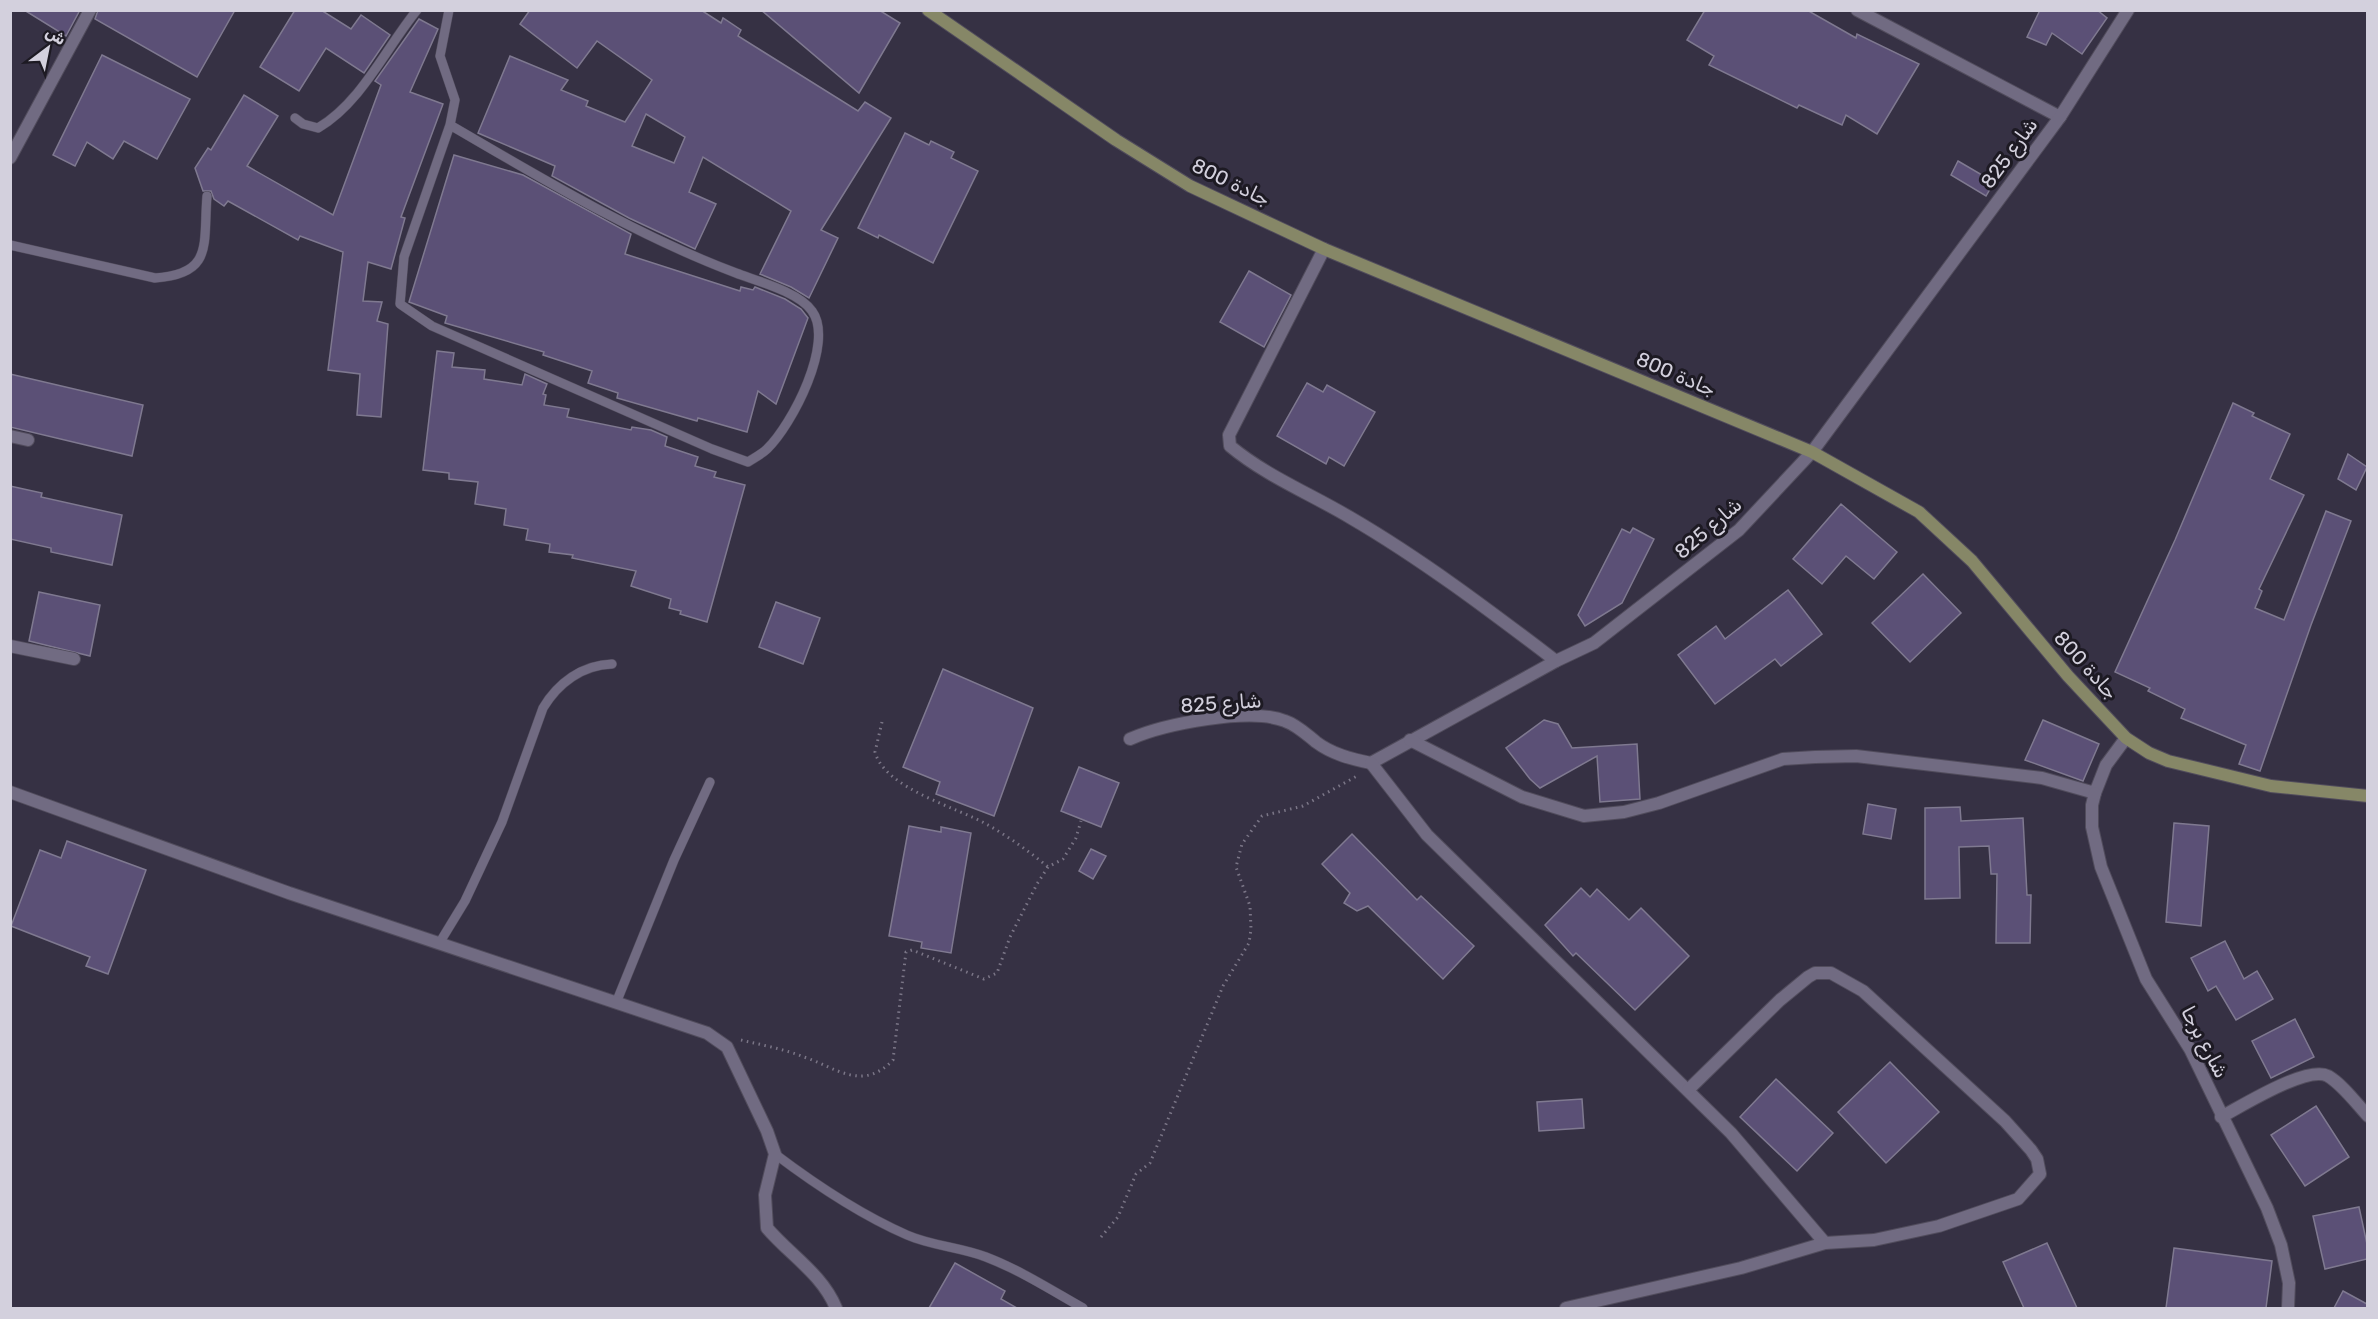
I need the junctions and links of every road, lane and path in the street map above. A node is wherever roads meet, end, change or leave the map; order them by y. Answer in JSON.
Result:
{"nodes":[{"id":1,"x":90,"y":10,"type":"edge"},
{"id":2,"x":417,"y":10,"type":"edge"},
{"id":3,"x":449,"y":10,"type":"edge"},
{"id":4,"x":928,"y":10,"type":"edge"},
{"id":5,"x":1857,"y":10,"type":"edge"},
{"id":6,"x":2128,"y":10,"type":"edge"},
{"id":7,"x":2060,"y":117,"type":"junction"},
{"id":8,"x":295,"y":118,"type":"dead end"},
{"id":9,"x":450,"y":125,"type":"junction"},
{"id":10,"x":10,"y":158,"type":"edge"},
{"id":11,"x":207,"y":196,"type":"dead end"},
{"id":12,"x":10,"y":245,"type":"edge"},
{"id":13,"x":1324,"y":249,"type":"junction"},
{"id":14,"x":10,"y":436,"type":"edge"},
{"id":15,"x":28,"y":440,"type":"dead end"},
{"id":16,"x":1812,"y":452,"type":"junction"},
{"id":17,"x":10,"y":646,"type":"edge"},
{"id":18,"x":74,"y":659,"type":"dead end"},
{"id":19,"x":1556,"y":661,"type":"junction"},
{"id":20,"x":612,"y":664,"type":"dead end"},
{"id":21,"x":882,"y":722,"type":"dead end"},
{"id":22,"x":2126,"y":738,"type":"junction"},
{"id":23,"x":1130,"y":739,"type":"dead end"},
{"id":24,"x":1410,"y":741,"type":"junction"},
{"id":25,"x":1371,"y":763,"type":"junction"},
{"id":26,"x":710,"y":782,"type":"dead end"},
{"id":27,"x":10,"y":792,"type":"edge"},
{"id":28,"x":2095,"y":793,"type":"junction"},
{"id":29,"x":2367,"y":795,"type":"edge"},
{"id":30,"x":1082,"y":821,"type":"dead end"},
{"id":31,"x":1048,"y":867,"type":"junction"},
{"id":32,"x":440,"y":942,"type":"junction"},
{"id":33,"x":616,"y":1003,"type":"junction"},
{"id":34,"x":722,"y":1043,"type":"junction"},
{"id":35,"x":1689,"y":1090,"type":"junction"},
{"id":36,"x":2367,"y":1116,"type":"edge"},
{"id":37,"x":2221,"y":1117,"type":"junction"},
{"id":38,"x":775,"y":1154,"type":"junction"},
{"id":39,"x":1101,"y":1237,"type":"dead end"},
{"id":40,"x":1825,"y":1243,"type":"junction"},
{"id":41,"x":1591,"y":1306,"type":"edge"},
{"id":42,"x":836,"y":1308,"type":"edge"},
{"id":43,"x":1083,"y":1308,"type":"edge"},
{"id":44,"x":1566,"y":1308,"type":"edge"},
{"id":45,"x":2288,"y":1308,"type":"edge"}],
"edges":[{"from":1,"to":10,"type":"street"},
{"from":2,"to":8,"type":"lane"},
{"from":3,"to":9,"type":"lane"},
{"from":4,"to":13,"type":"main road","name":"جادة 800"},
{"from":5,"to":7,"type":"street"},
{"from":6,"to":7,"type":"street","name":"شارع 825"},
{"from":7,"to":16,"type":"street","name":"شارع 825"},
{"from":9,"to":9,"type":"lane"},
{"from":11,"to":12,"type":"lane"},
{"from":13,"to":16,"type":"main road","name":"جادة 800"},
{"from":13,"to":19,"type":"street"},
{"from":14,"to":15,"type":"street"},
{"from":16,"to":19,"type":"street","name":"شارع 825"},
{"from":16,"to":22,"type":"main road","name":"جادة 800"},
{"from":17,"to":18,"type":"street"},
{"from":19,"to":24,"type":"street","name":"شارع 825"},
{"from":20,"to":32,"type":"lane"},
{"from":21,"to":31,"type":"path"},
{"from":22,"to":28,"type":"street","name":"شارع برجا"},
{"from":22,"to":29,"type":"main road","name":"جادة 800"},
{"from":23,"to":25,"type":"street","name":"شارع 825"},
{"from":24,"to":25,"type":"street","name":"شارع 825"},
{"from":24,"to":28,"type":"street"},
{"from":25,"to":35,"type":"street"},
{"from":25,"to":39,"type":"path"},
{"from":26,"to":33,"type":"lane"},
{"from":27,"to":32,"type":"street"},
{"from":28,"to":37,"type":"street","name":"شارع برجا"},
{"from":30,"to":31,"type":"path"},
{"from":31,"to":34,"type":"path"},
{"from":32,"to":33,"type":"street"},
{"from":33,"to":34,"type":"street"},
{"from":34,"to":38,"type":"street"},
{"from":35,"to":40,"type":"street"},
{"from":35,"to":40,"type":"street"},
{"from":36,"to":37,"type":"street"},
{"from":37,"to":45,"type":"street","name":"شارع برجا"},
{"from":38,"to":42,"type":"street"},
{"from":38,"to":43,"type":"lane"},
{"from":40,"to":41,"type":"street"},
{"from":41,"to":44,"type":"street"}]}
